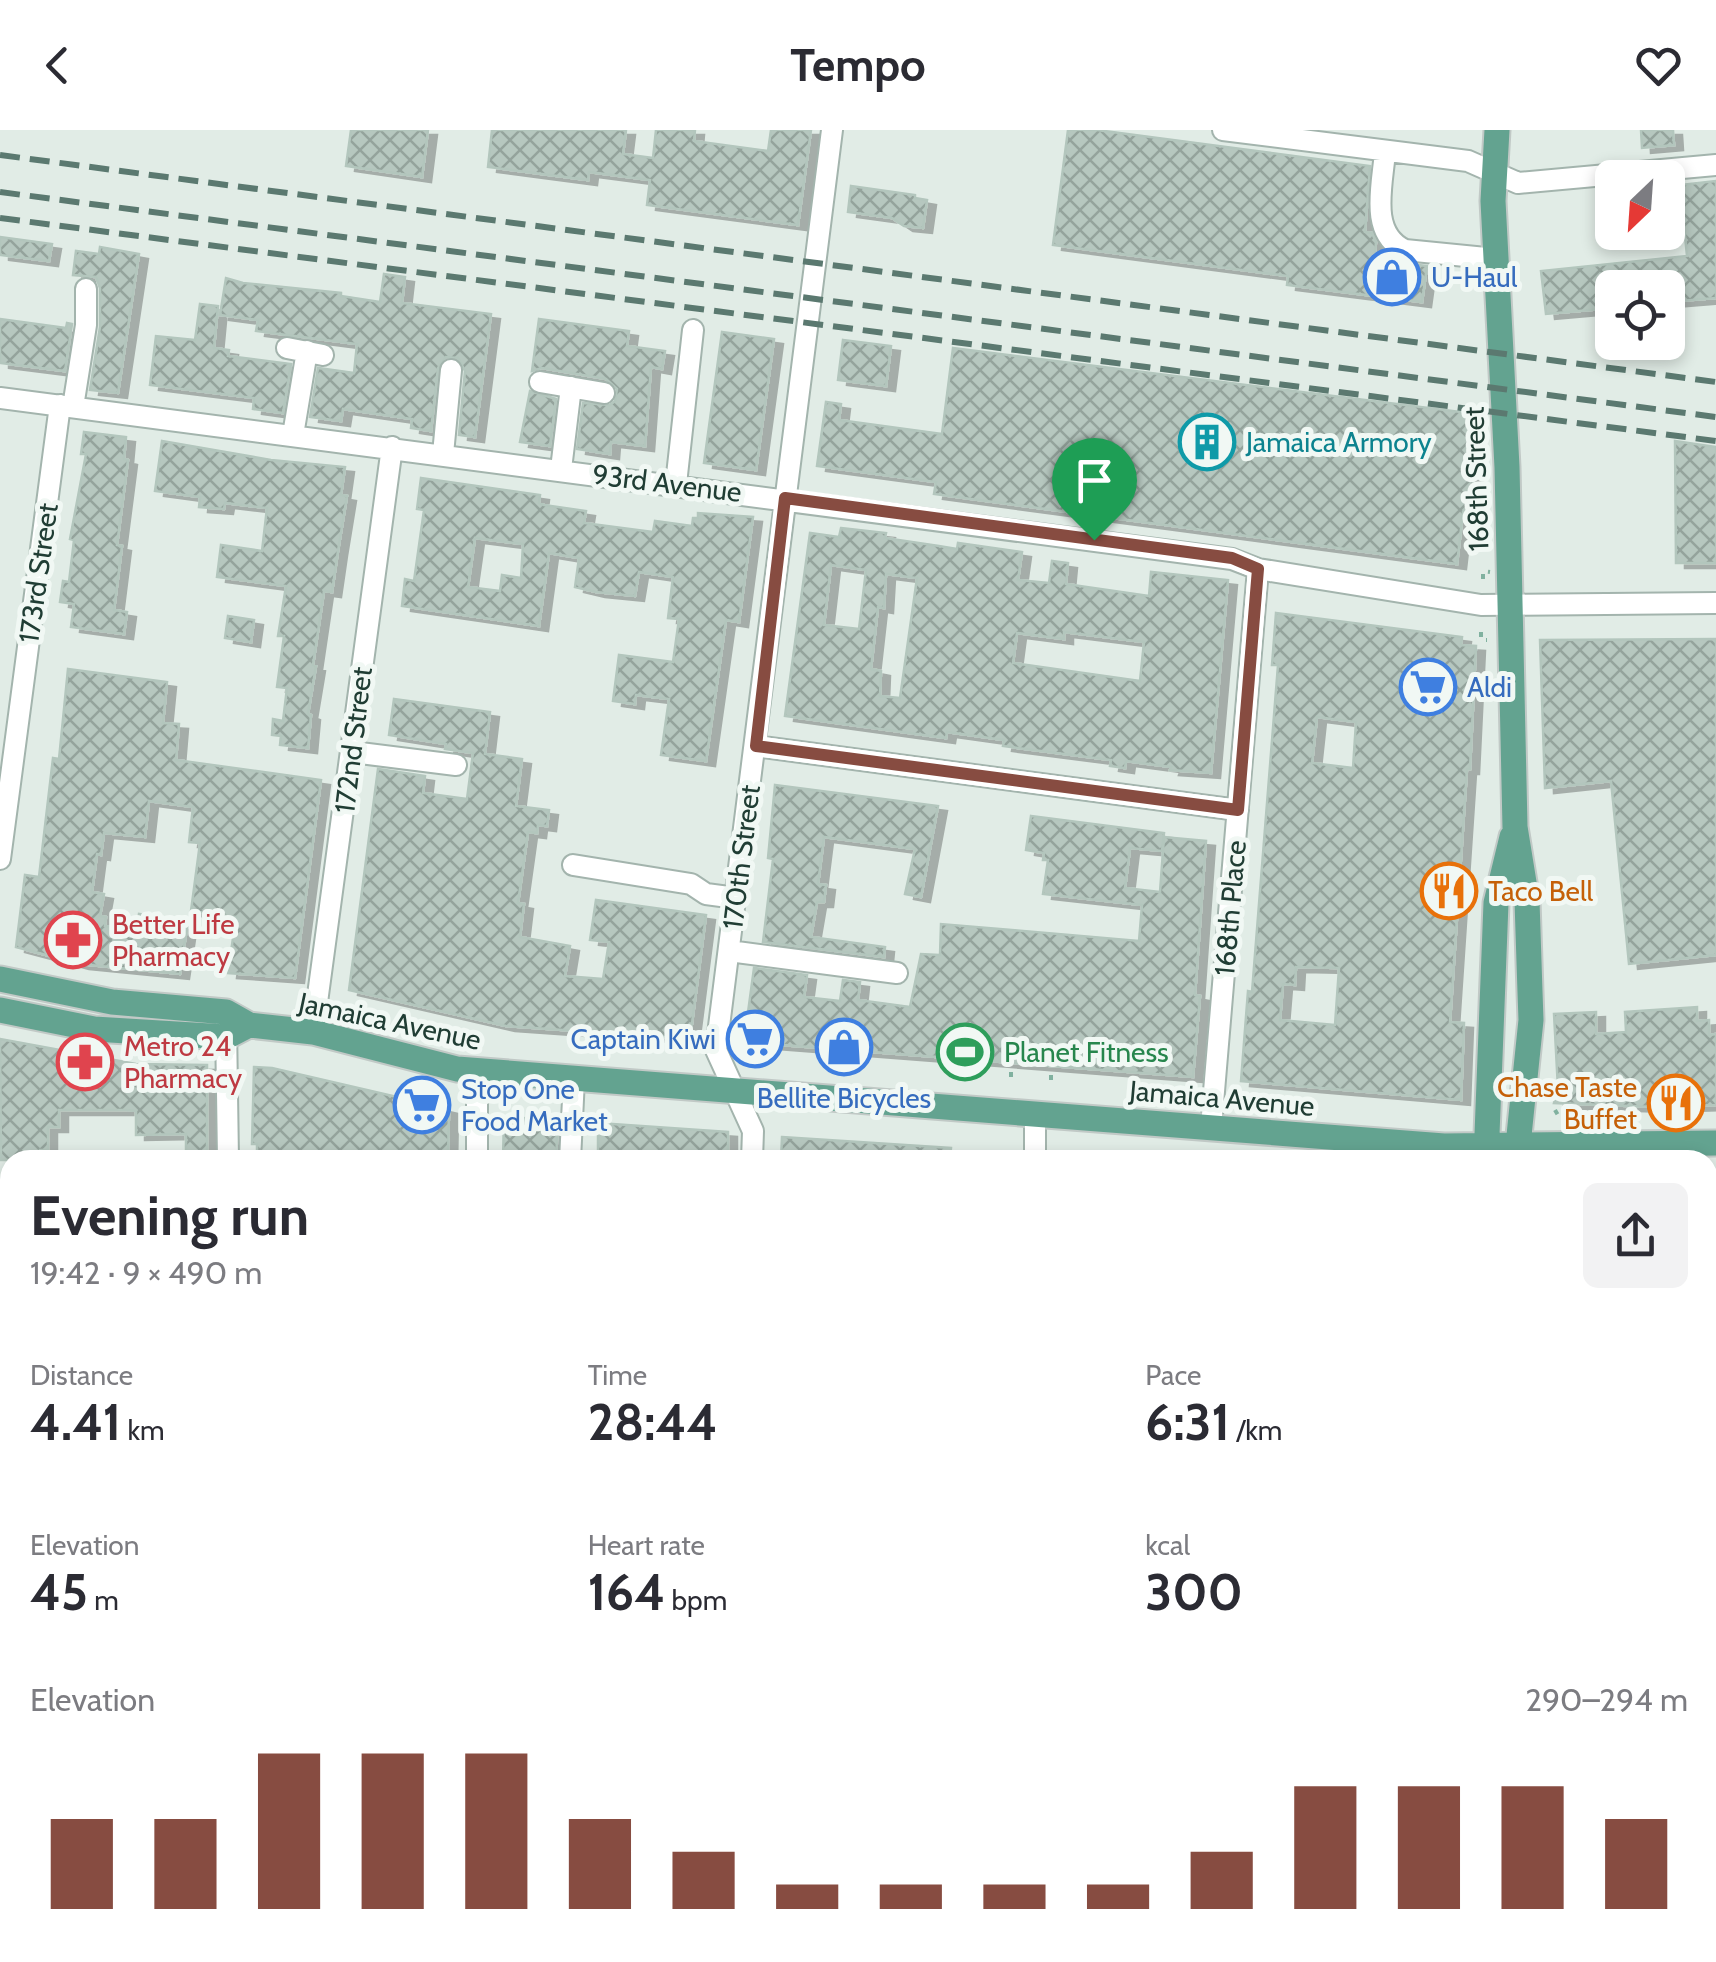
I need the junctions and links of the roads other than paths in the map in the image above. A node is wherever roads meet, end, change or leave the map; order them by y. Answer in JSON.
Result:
{"nodes":[{"id":1,"x":832,"y":130,"type":"edge"},
{"id":2,"x":1223,"y":130,"type":"edge"},
{"id":3,"x":1497,"y":130,"type":"edge"},
{"id":4,"x":1385,"y":151,"type":"junction"},
{"id":5,"x":1716,"y":165,"type":"edge"},
{"id":6,"x":1493,"y":173,"type":"junction"},
{"id":7,"x":1496,"y":258,"type":"junction"},
{"id":8,"x":86,"y":289,"type":"dead end"},
{"id":9,"x":693,"y":330,"type":"dead end"},
{"id":10,"x":306,"y":351,"type":"dead end"},
{"id":11,"x":452,"y":370,"type":"dead end"},
{"id":12,"x":540,"y":382,"type":"dead end"},
{"id":13,"x":571,"y":387,"type":"junction"},
{"id":14,"x":604,"y":393,"type":"dead end"},
{"id":15,"x":0,"y":398,"type":"edge"},
{"id":16,"x":66,"y":406,"type":"junction"},
{"id":17,"x":293,"y":435,"type":"junction"},
{"id":18,"x":392,"y":447,"type":"junction"},
{"id":19,"x":442,"y":454,"type":"junction"},
{"id":20,"x":562,"y":469,"type":"junction"},
{"id":21,"x":676,"y":484,"type":"junction"},
{"id":22,"x":785,"y":498,"type":"junction"},
{"id":23,"x":1258,"y":569,"type":"junction"},
{"id":24,"x":1716,"y":603,"type":"edge"},
{"id":25,"x":1509,"y":605,"type":"junction"},
{"id":26,"x":756,"y":746,"type":"junction"},
{"id":27,"x":352,"y":752,"type":"junction"},
{"id":28,"x":456,"y":765,"type":"dead end"},
{"id":29,"x":1238,"y":810,"type":"junction"},
{"id":30,"x":1514,"y":827,"type":"junction"},
{"id":31,"x":0,"y":859,"type":"edge"},
{"id":32,"x":573,"y":865,"type":"dead end"},
{"id":33,"x":736,"y":898,"type":"junction"},
{"id":34,"x":729,"y":950,"type":"junction"},
{"id":35,"x":897,"y":973,"type":"dead end"},
{"id":36,"x":0,"y":978,"type":"edge"},
{"id":37,"x":0,"y":1010,"type":"edge"},
{"id":38,"x":233,"y":1025,"type":"junction"},
{"id":39,"x":313,"y":1032,"type":"junction"},
{"id":40,"x":478,"y":1071,"type":"junction"},
{"id":41,"x":574,"y":1078,"type":"junction"},
{"id":42,"x":735,"y":1091,"type":"junction"},
{"id":43,"x":1035,"y":1113,"type":"junction"},
{"id":44,"x":1211,"y":1127,"type":"junction"},
{"id":45,"x":1716,"y":1143,"type":"edge"},
{"id":46,"x":1518,"y":1146,"type":"junction"},
{"id":47,"x":228,"y":1150,"type":"edge"},
{"id":48,"x":476,"y":1150,"type":"edge"},
{"id":49,"x":570,"y":1150,"type":"edge"},
{"id":50,"x":752,"y":1150,"type":"edge"},
{"id":51,"x":1034,"y":1150,"type":"edge"},
{"id":52,"x":1468,"y":1150,"type":"edge"},
{"id":53,"x":1486,"y":1150,"type":"edge"},
{"id":54,"x":1500,"y":1150,"type":"edge"},
{"id":55,"x":1263,"y":1962,"type":"edge"},
{"id":56,"x":1274,"y":1962,"type":"edge"}],
"edges":[{"from":1,"to":22,"type":"street","name":"170th Street"},
{"from":2,"to":4,"type":"street"},
{"from":3,"to":6,"type":"main road","name":"168th Street"},
{"from":4,"to":6,"type":"street"},
{"from":4,"to":7,"type":"street"},
{"from":5,"to":6,"type":"street"},
{"from":6,"to":7,"type":"main road","name":"168th Street"},
{"from":7,"to":25,"type":"main road","name":"168th Street"},
{"from":8,"to":16,"type":"street","name":"173rd Street"},
{"from":9,"to":21,"type":"street"},
{"from":10,"to":17,"type":"street"},
{"from":11,"to":19,"type":"street"},
{"from":12,"to":13,"type":"street"},
{"from":13,"to":14,"type":"street"},
{"from":13,"to":20,"type":"street"},
{"from":15,"to":16,"type":"street","name":"93rd Avenue"},
{"from":16,"to":17,"type":"street","name":"93rd Avenue"},
{"from":16,"to":31,"type":"street","name":"173rd Street"},
{"from":17,"to":18,"type":"street","name":"93rd Avenue"},
{"from":18,"to":19,"type":"street","name":"93rd Avenue"},
{"from":18,"to":27,"type":"street","name":"172nd Street"},
{"from":19,"to":20,"type":"street","name":"93rd Avenue"},
{"from":20,"to":21,"type":"street","name":"93rd Avenue"},
{"from":21,"to":22,"type":"street","name":"93rd Avenue"},
{"from":22,"to":23,"type":"street","name":"93rd Avenue"},
{"from":22,"to":26,"type":"street","name":"170th Street"},
{"from":23,"to":25,"type":"street","name":"93rd Avenue"},
{"from":23,"to":29,"type":"street","name":"168th Place"},
{"from":24,"to":25,"type":"street","name":"93rd Avenue"},
{"from":25,"to":30,"type":"main road","name":"168th Street"},
{"from":26,"to":29,"type":"street"},
{"from":26,"to":33,"type":"street","name":"170th Street"},
{"from":27,"to":28,"type":"street"},
{"from":27,"to":39,"type":"street","name":"172nd Street"},
{"from":29,"to":44,"type":"street","name":"168th Place"},
{"from":30,"to":46,"type":"main road","name":"168th Street"},
{"from":30,"to":53,"type":"main road","name":"168th Street"},
{"from":32,"to":33,"type":"street"},
{"from":33,"to":34,"type":"street","name":"170th Street"},
{"from":34,"to":35,"type":"street"},
{"from":34,"to":42,"type":"street","name":"170th Street"},
{"from":36,"to":38,"type":"main road","name":"Jamaica Avenue"},
{"from":37,"to":38,"type":"main road","name":"Jamaica Avenue"},
{"from":38,"to":39,"type":"main road","name":"Jamaica Avenue"},
{"from":38,"to":47,"type":"street"},
{"from":39,"to":40,"type":"main road","name":"Jamaica Avenue"},
{"from":40,"to":41,"type":"main road","name":"Jamaica Avenue"},
{"from":40,"to":48,"type":"street"},
{"from":41,"to":42,"type":"main road","name":"Jamaica Avenue"},
{"from":41,"to":49,"type":"street"},
{"from":42,"to":43,"type":"main road","name":"Jamaica Avenue"},
{"from":42,"to":50,"type":"street","name":"170th Street"},
{"from":43,"to":44,"type":"main road","name":"Jamaica Avenue"},
{"from":43,"to":51,"type":"street"},
{"from":44,"to":52,"type":"main road","name":"Jamaica Avenue"},
{"from":45,"to":46,"type":"main road","name":"Jamaica Avenue"},
{"from":46,"to":54,"type":"main road","name":"Jamaica Avenue"},
{"from":55,"to":56,"type":"street"}]}
